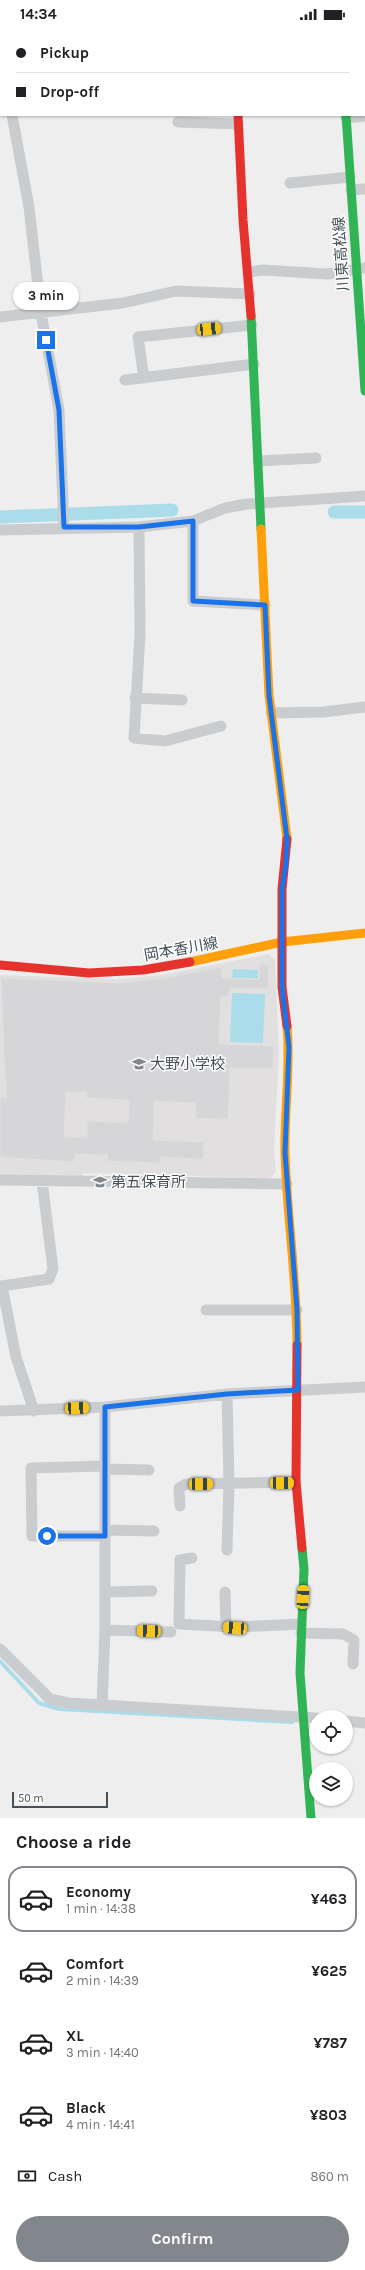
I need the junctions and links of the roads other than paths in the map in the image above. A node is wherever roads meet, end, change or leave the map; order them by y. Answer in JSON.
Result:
{"nodes":[{"id":1,"x":12,"y":116,"type":"edge"},
{"id":2,"x":346,"y":116,"type":"edge"},
{"id":3,"x":365,"y":116,"type":"edge"},
{"id":4,"x":238,"y":119,"type":"edge"},
{"id":5,"x":178,"y":122,"type":"dead end"},
{"id":6,"x":350,"y":177,"type":"junction"},
{"id":7,"x":290,"y":183,"type":"dead end"},
{"id":8,"x":365,"y":189,"type":"edge"},
{"id":9,"x":351,"y":190,"type":"junction"},
{"id":10,"x":361,"y":268,"type":"edge"},
{"id":11,"x":249,"y":272,"type":"junction"},
{"id":12,"x":250,"y":294,"type":"junction"},
{"id":13,"x":41,"y":312,"type":"junction"},
{"id":14,"x":0,"y":317,"type":"edge"},
{"id":15,"x":252,"y":325,"type":"junction"},
{"id":16,"x":254,"y":364,"type":"junction"},
{"id":17,"x":144,"y":378,"type":"junction"},
{"id":18,"x":125,"y":380,"type":"dead end"},
{"id":19,"x":365,"y":391,"type":"edge"},
{"id":20,"x":316,"y":458,"type":"dead end"},
{"id":21,"x":258,"y":461,"type":"junction"},
{"id":22,"x":365,"y":496,"type":"edge"},
{"id":23,"x":261,"y":503,"type":"junction"},
{"id":24,"x":193,"y":521,"type":"junction"},
{"id":25,"x":64,"y":527,"type":"junction"},
{"id":26,"x":139,"y":527,"type":"junction"},
{"id":27,"x":0,"y":530,"type":"edge"},
{"id":28,"x":265,"y":605,"type":"junction"},
{"id":29,"x":136,"y":698,"type":"junction"},
{"id":30,"x":182,"y":700,"type":"dead end"},
{"id":31,"x":365,"y":707,"type":"edge"},
{"id":32,"x":271,"y":714,"type":"junction"},
{"id":33,"x":221,"y":726,"type":"dead end"},
{"id":34,"x":365,"y":933,"type":"edge"},
{"id":35,"x":282,"y":942,"type":"junction"},
{"id":36,"x":0,"y":965,"type":"edge"},
{"id":37,"x":0,"y":1180,"type":"edge"},
{"id":38,"x":42,"y":1181,"type":"junction"},
{"id":39,"x":287,"y":1184,"type":"junction"},
{"id":40,"x":206,"y":1310,"type":"dead end"},
{"id":41,"x":297,"y":1310,"type":"junction"},
{"id":42,"x":365,"y":1387,"type":"edge"},
{"id":43,"x":298,"y":1390,"type":"junction"},
{"id":44,"x":227,"y":1394,"type":"junction"},
{"id":45,"x":105,"y":1407,"type":"junction"},
{"id":46,"x":0,"y":1411,"type":"edge"},
{"id":47,"x":34,"y":1411,"type":"junction"},
{"id":48,"x":105,"y":1468,"type":"junction"},
{"id":49,"x":149,"y":1470,"type":"dead end"},
{"id":50,"x":296,"y":1482,"type":"junction"},
{"id":51,"x":229,"y":1483,"type":"junction"},
{"id":52,"x":180,"y":1506,"type":"dead end"},
{"id":53,"x":154,"y":1531,"type":"dead end"},
{"id":54,"x":105,"y":1533,"type":"junction"},
{"id":55,"x":227,"y":1550,"type":"dead end"},
{"id":56,"x":192,"y":1558,"type":"dead end"},
{"id":57,"x":152,"y":1591,"type":"dead end"},
{"id":58,"x":105,"y":1592,"type":"junction"},
{"id":59,"x":225,"y":1592,"type":"dead end"},
{"id":60,"x":226,"y":1627,"type":"junction"},
{"id":61,"x":301,"y":1629,"type":"junction"},
{"id":62,"x":105,"y":1630,"type":"junction"},
{"id":63,"x":171,"y":1632,"type":"dead end"},
{"id":64,"x":0,"y":1649,"type":"edge"},
{"id":65,"x":353,"y":1664,"type":"dead end"},
{"id":66,"x":102,"y":1705,"type":"junction"},
{"id":67,"x":303,"y":1716,"type":"junction"},
{"id":68,"x":309,"y":1717,"type":"edge"},
{"id":69,"x":353,"y":1722,"type":"edge"},
{"id":70,"x":365,"y":1723,"type":"edge"},
{"id":71,"x":311,"y":1818,"type":"edge"}],
"edges":[{"from":1,"to":13,"type":"street"},
{"from":2,"to":3,"type":"street"},
{"from":2,"to":6,"type":"street","name":"川東高松線"},
{"from":4,"to":5,"type":"street"},
{"from":4,"to":11,"type":"street"},
{"from":6,"to":7,"type":"street"},
{"from":6,"to":9,"type":"street","name":"川東高松線"},
{"from":8,"to":9,"type":"street"},
{"from":9,"to":10,"type":"street","name":"川東高松線"},
{"from":10,"to":11,"type":"street"},
{"from":10,"to":19,"type":"street","name":"川東高松線"},
{"from":11,"to":12,"type":"street"},
{"from":12,"to":13,"type":"street"},
{"from":12,"to":15,"type":"street"},
{"from":13,"to":14,"type":"street"},
{"from":13,"to":25,"type":"street"},
{"from":15,"to":16,"type":"street"},
{"from":15,"to":17,"type":"street"},
{"from":16,"to":17,"type":"street"},
{"from":16,"to":21,"type":"street"},
{"from":17,"to":18,"type":"street"},
{"from":20,"to":21,"type":"street"},
{"from":21,"to":23,"type":"street"},
{"from":22,"to":23,"type":"street"},
{"from":23,"to":24,"type":"street"},
{"from":23,"to":28,"type":"street"},
{"from":24,"to":26,"type":"street"},
{"from":24,"to":28,"type":"street"},
{"from":25,"to":26,"type":"street"},
{"from":25,"to":27,"type":"street"},
{"from":26,"to":29,"type":"street"},
{"from":28,"to":32,"type":"street"},
{"from":29,"to":30,"type":"street"},
{"from":29,"to":33,"type":"street"},
{"from":31,"to":32,"type":"street"},
{"from":32,"to":35,"type":"street"},
{"from":34,"to":35,"type":"street","name":"岡本香川線"},
{"from":35,"to":36,"type":"street","name":"岡本香川線"},
{"from":35,"to":39,"type":"street"},
{"from":37,"to":38,"type":"street"},
{"from":38,"to":39,"type":"street"},
{"from":38,"to":47,"type":"street"},
{"from":39,"to":41,"type":"street"},
{"from":40,"to":41,"type":"street"},
{"from":41,"to":43,"type":"street"},
{"from":42,"to":43,"type":"street"},
{"from":43,"to":44,"type":"street"},
{"from":43,"to":50,"type":"street"},
{"from":44,"to":45,"type":"street"},
{"from":44,"to":51,"type":"street"},
{"from":45,"to":47,"type":"street"},
{"from":45,"to":48,"type":"street"},
{"from":46,"to":47,"type":"street"},
{"from":48,"to":49,"type":"street"},
{"from":48,"to":54,"type":"street"},
{"from":48,"to":54,"type":"street"},
{"from":50,"to":51,"type":"street"},
{"from":50,"to":61,"type":"street"},
{"from":51,"to":52,"type":"street"},
{"from":51,"to":55,"type":"street"},
{"from":53,"to":54,"type":"street"},
{"from":54,"to":58,"type":"street"},
{"from":56,"to":60,"type":"street"},
{"from":57,"to":58,"type":"street"},
{"from":58,"to":62,"type":"street"},
{"from":59,"to":60,"type":"street"},
{"from":60,"to":61,"type":"street"},
{"from":61,"to":65,"type":"street"},
{"from":61,"to":67,"type":"street"},
{"from":62,"to":63,"type":"street"},
{"from":62,"to":66,"type":"street"},
{"from":64,"to":66,"type":"street"},
{"from":66,"to":67,"type":"street"},
{"from":67,"to":68,"type":"street"},
{"from":67,"to":71,"type":"street"},
{"from":69,"to":70,"type":"street"}]}
